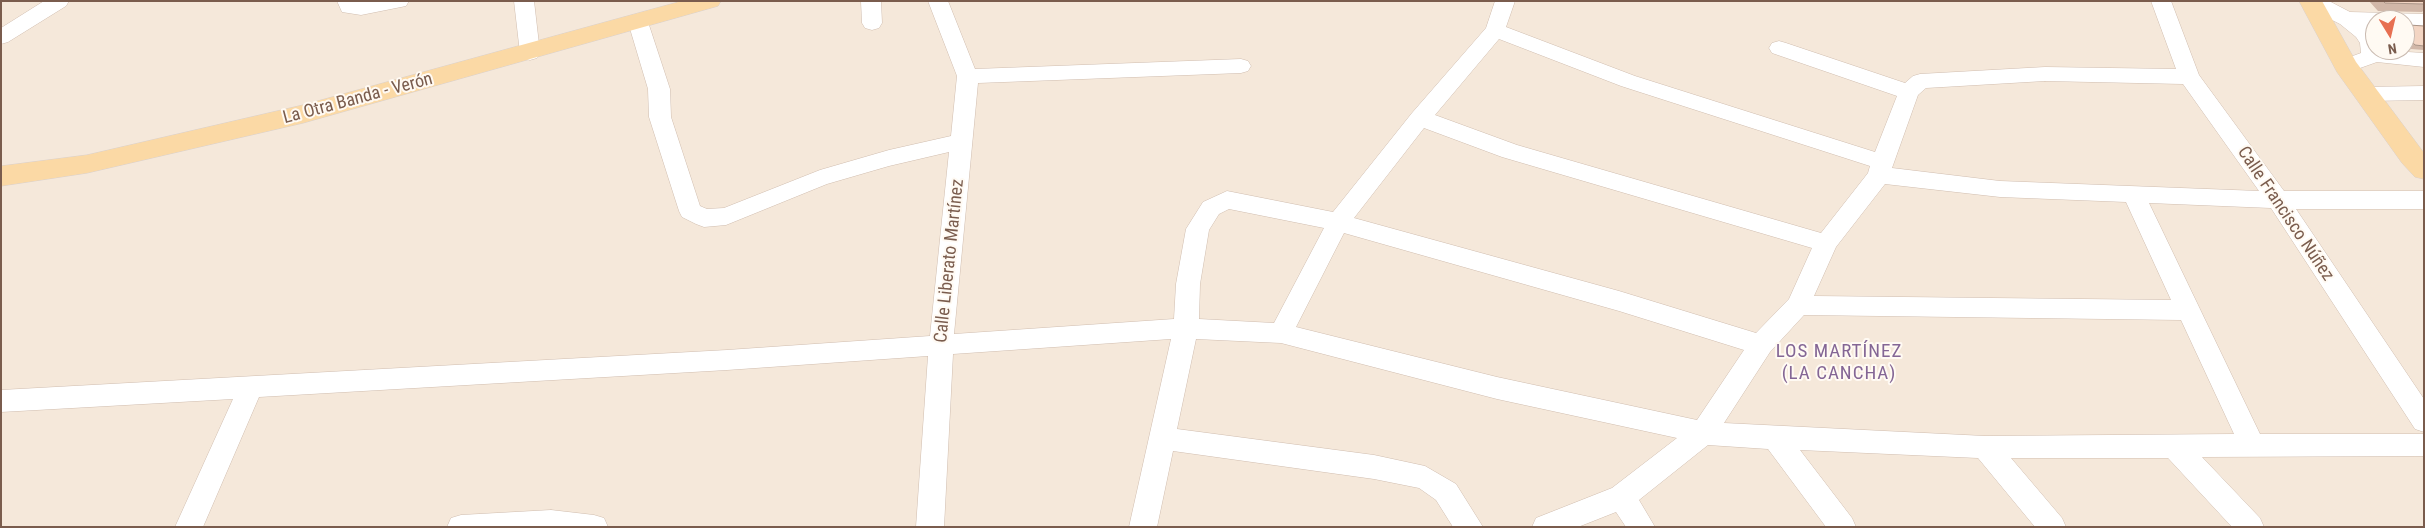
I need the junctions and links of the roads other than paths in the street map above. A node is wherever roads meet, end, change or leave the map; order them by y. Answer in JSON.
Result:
{"nodes":[{"id":1,"x":59,"y":1,"type":"edge"},
{"id":2,"x":347,"y":1,"type":"edge"},
{"id":3,"x":398,"y":1,"type":"edge"},
{"id":4,"x":524,"y":1,"type":"edge"},
{"id":5,"x":710,"y":1,"type":"edge"},
{"id":6,"x":871,"y":1,"type":"edge"},
{"id":7,"x":938,"y":1,"type":"edge"},
{"id":8,"x":1505,"y":1,"type":"edge"},
{"id":9,"x":2161,"y":1,"type":"edge"},
{"id":10,"x":2311,"y":1,"type":"edge"},
{"id":11,"x":2347,"y":19,"type":"junction"},
{"id":12,"x":2365,"y":19,"type":"edge"},
{"id":13,"x":638,"y":22,"type":"junction"},
{"id":14,"x":872,"y":23,"type":"dead end"},
{"id":15,"x":1495,"y":30,"type":"junction"},
{"id":16,"x":2365,"y":35,"type":"edge"},
{"id":17,"x":1,"y":37,"type":"edge"},
{"id":18,"x":1779,"y":48,"type":"dead end"},
{"id":19,"x":530,"y":53,"type":"junction"},
{"id":20,"x":2365,"y":60,"type":"edge"},
{"id":21,"x":1240,"y":66,"type":"dead end"},
{"id":22,"x":2346,"y":66,"type":"junction"},
{"id":23,"x":968,"y":76,"type":"junction"},
{"id":24,"x":2189,"y":77,"type":"junction"},
{"id":25,"x":1909,"y":92,"type":"junction"},
{"id":26,"x":2424,"y":93,"type":"edge"},
{"id":27,"x":2367,"y":94,"type":"junction"},
{"id":28,"x":1420,"y":118,"type":"junction"},
{"id":29,"x":962,"y":141,"type":"junction"},
{"id":30,"x":1880,"y":169,"type":"junction"},
{"id":31,"x":2424,"y":170,"type":"edge"},
{"id":32,"x":1,"y":176,"type":"edge"},
{"id":33,"x":2133,"y":193,"type":"junction"},
{"id":34,"x":2278,"y":200,"type":"junction"},
{"id":35,"x":2424,"y":200,"type":"edge"},
{"id":36,"x":1338,"y":222,"type":"junction"},
{"id":37,"x":1826,"y":243,"type":"junction"},
{"id":38,"x":1798,"y":305,"type":"junction"},
{"id":39,"x":2189,"y":310,"type":"junction"},
{"id":40,"x":1186,"y":328,"type":"junction"},
{"id":41,"x":1280,"y":333,"type":"junction"},
{"id":42,"x":940,"y":345,"type":"junction"},
{"id":43,"x":1761,"y":345,"type":"junction"},
{"id":44,"x":250,"y":389,"type":"junction"},
{"id":45,"x":1,"y":401,"type":"edge"},
{"id":46,"x":2424,"y":421,"type":"edge"},
{"id":47,"x":1703,"y":433,"type":"junction"},
{"id":48,"x":1162,"y":438,"type":"junction"},
{"id":49,"x":1775,"y":438,"type":"junction"},
{"id":50,"x":2252,"y":445,"type":"junction"},
{"id":51,"x":2424,"y":445,"type":"edge"},
{"id":52,"x":1985,"y":447,"type":"junction"},
{"id":53,"x":2175,"y":447,"type":"junction"},
{"id":54,"x":1622,"y":497,"type":"junction"},
{"id":55,"x":190,"y":527,"type":"edge"},
{"id":56,"x":461,"y":527,"type":"edge"},
{"id":57,"x":594,"y":527,"type":"edge"},
{"id":58,"x":930,"y":527,"type":"edge"},
{"id":59,"x":1143,"y":527,"type":"edge"},
{"id":60,"x":1470,"y":527,"type":"edge"},
{"id":61,"x":1546,"y":527,"type":"edge"},
{"id":62,"x":1641,"y":527,"type":"edge"},
{"id":63,"x":1842,"y":527,"type":"edge"},
{"id":64,"x":2052,"y":527,"type":"edge"},
{"id":65,"x":2250,"y":527,"type":"edge"}],
"edges":[{"from":1,"to":17,"type":"street"},
{"from":2,"to":3,"type":"street"},
{"from":4,"to":19,"type":"street"},
{"from":5,"to":13,"type":"main road","name":"La Otra Banda - Verón"},
{"from":6,"to":14,"type":"street"},
{"from":7,"to":23,"type":"street","name":"Calle Liberato Martínez"},
{"from":8,"to":15,"type":"street"},
{"from":9,"to":24,"type":"street","name":"Calle Francisco Núñez"},
{"from":10,"to":11,"type":"street"},
{"from":10,"to":22,"type":"main road"},
{"from":11,"to":12,"type":"street"},
{"from":11,"to":16,"type":"street"},
{"from":13,"to":19,"type":"main road","name":"La Otra Banda - Verón"},
{"from":13,"to":29,"type":"street"},
{"from":15,"to":28,"type":"street"},
{"from":15,"to":30,"type":"street"},
{"from":18,"to":25,"type":"street"},
{"from":19,"to":32,"type":"main road","name":"La Otra Banda - Verón"},
{"from":20,"to":22,"type":"street"},
{"from":21,"to":23,"type":"street"},
{"from":22,"to":27,"type":"main road"},
{"from":23,"to":29,"type":"street","name":"Calle Liberato Martínez"},
{"from":24,"to":25,"type":"street"},
{"from":24,"to":34,"type":"street","name":"Calle Francisco Núñez"},
{"from":25,"to":30,"type":"street"},
{"from":26,"to":27,"type":"street"},
{"from":27,"to":31,"type":"main road"},
{"from":28,"to":36,"type":"street"},
{"from":28,"to":37,"type":"street"},
{"from":29,"to":42,"type":"street","name":"Calle Liberato Martínez"},
{"from":30,"to":33,"type":"street"},
{"from":30,"to":37,"type":"street"},
{"from":33,"to":34,"type":"street"},
{"from":33,"to":39,"type":"street"},
{"from":34,"to":35,"type":"street"},
{"from":34,"to":46,"type":"street","name":"Calle Francisco Núñez"},
{"from":36,"to":40,"type":"street"},
{"from":36,"to":41,"type":"street"},
{"from":36,"to":43,"type":"street"},
{"from":37,"to":38,"type":"street"},
{"from":38,"to":39,"type":"street"},
{"from":38,"to":43,"type":"street"},
{"from":39,"to":50,"type":"street"},
{"from":40,"to":41,"type":"street"},
{"from":40,"to":42,"type":"street"},
{"from":40,"to":48,"type":"street"},
{"from":41,"to":47,"type":"street"},
{"from":42,"to":44,"type":"street"},
{"from":42,"to":58,"type":"street","name":"Calle Liberato Martínez"},
{"from":43,"to":47,"type":"street"},
{"from":44,"to":45,"type":"street"},
{"from":44,"to":55,"type":"street"},
{"from":47,"to":49,"type":"street"},
{"from":47,"to":54,"type":"street"},
{"from":48,"to":59,"type":"street"},
{"from":48,"to":60,"type":"street"},
{"from":49,"to":52,"type":"street"},
{"from":49,"to":63,"type":"street"},
{"from":50,"to":51,"type":"street"},
{"from":50,"to":53,"type":"street"},
{"from":52,"to":53,"type":"street"},
{"from":52,"to":64,"type":"street"},
{"from":53,"to":65,"type":"street"},
{"from":54,"to":61,"type":"street"},
{"from":54,"to":62,"type":"street"},
{"from":56,"to":57,"type":"street"}]}
